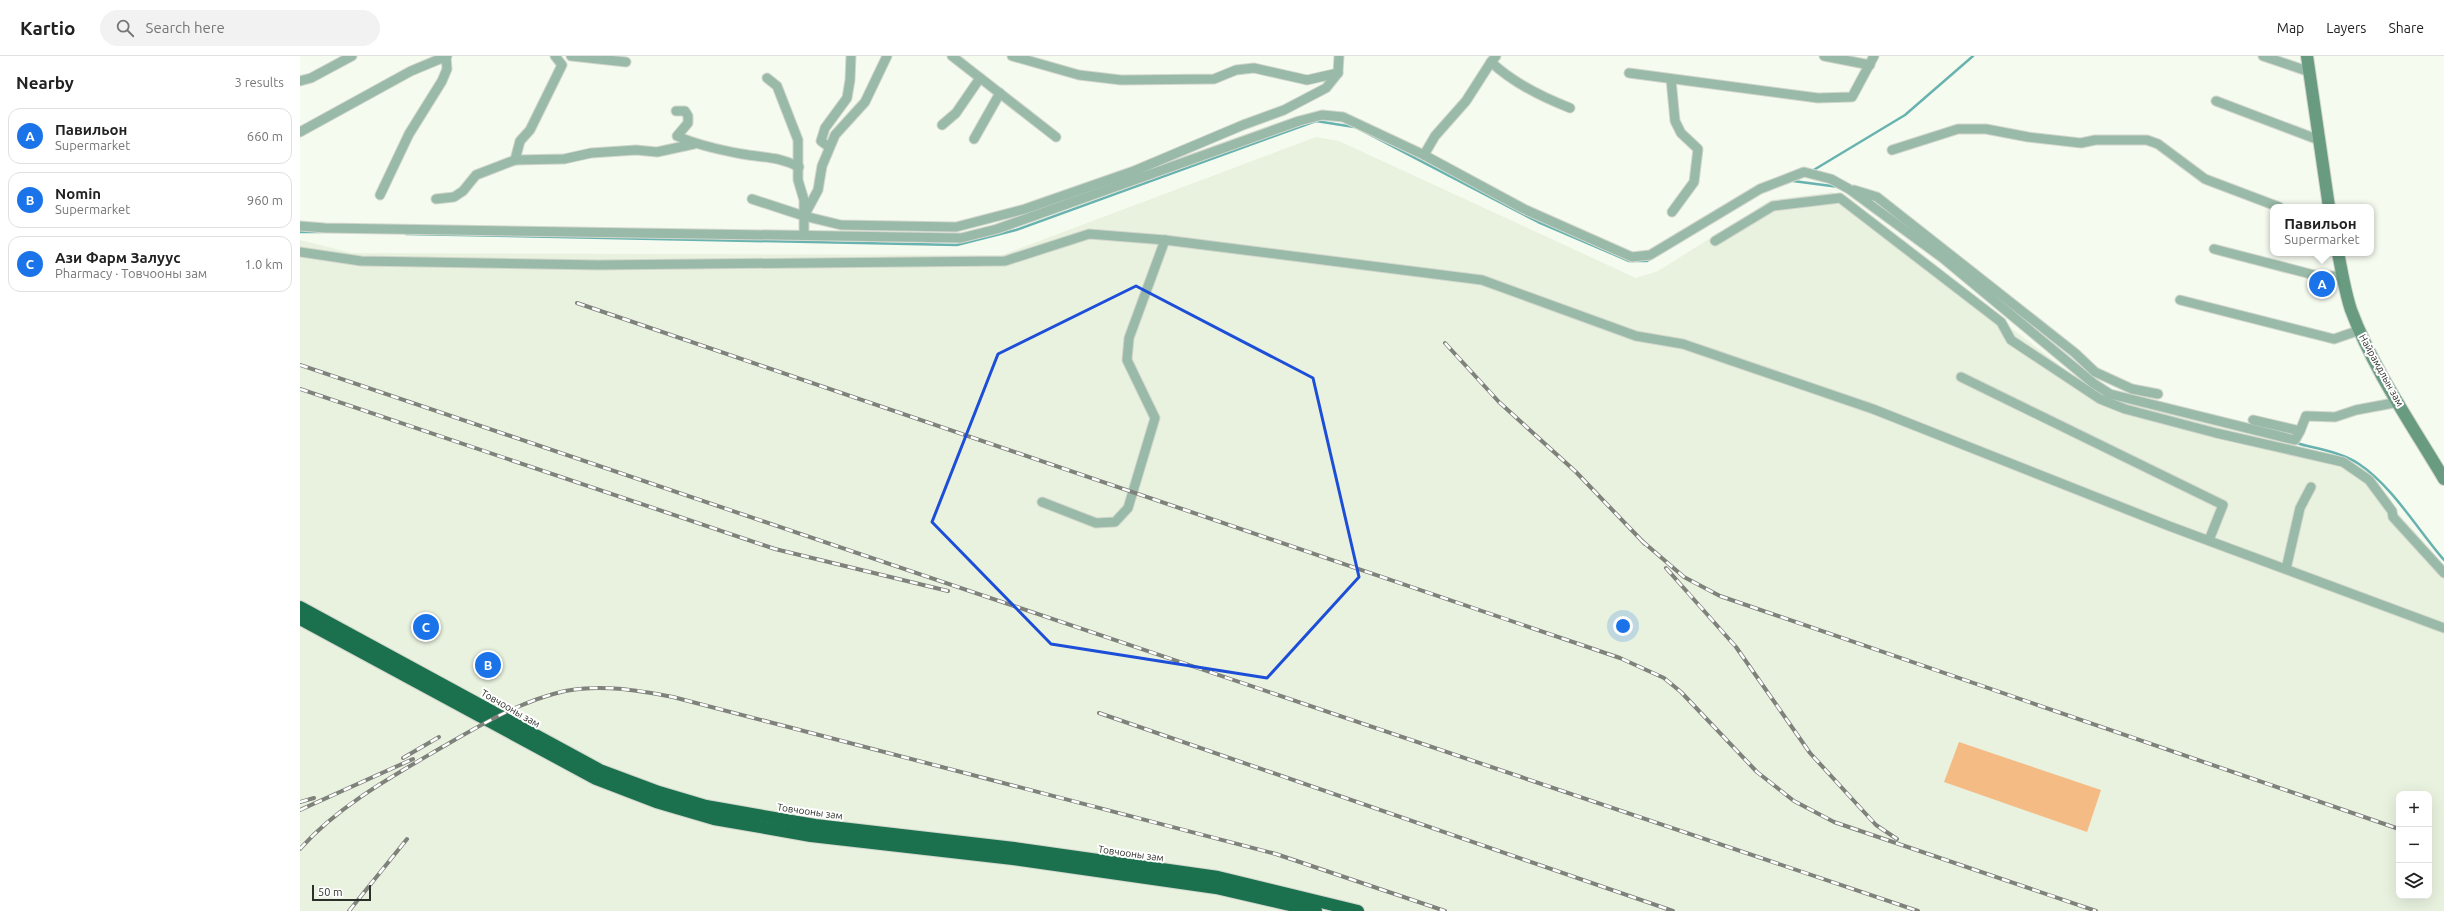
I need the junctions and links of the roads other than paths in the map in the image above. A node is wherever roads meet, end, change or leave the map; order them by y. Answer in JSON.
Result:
{"nodes":[{"id":1,"x":352,"y":56,"type":"edge"},
{"id":2,"x":555,"y":56,"type":"edge"},
{"id":3,"x":571,"y":56,"type":"edge"},
{"id":4,"x":851,"y":56,"type":"edge"},
{"id":5,"x":887,"y":56,"type":"edge"},
{"id":6,"x":952,"y":56,"type":"edge"},
{"id":7,"x":1012,"y":56,"type":"edge"},
{"id":8,"x":1339,"y":56,"type":"edge"},
{"id":9,"x":1824,"y":56,"type":"edge"},
{"id":10,"x":2263,"y":56,"type":"edge"},
{"id":11,"x":2307,"y":56,"type":"edge"},
{"id":12,"x":446,"y":57,"type":"edge"},
{"id":13,"x":1493,"y":59,"type":"edge"},
{"id":14,"x":1872,"y":60,"type":"edge"},
{"id":15,"x":626,"y":62,"type":"dead end"},
{"id":16,"x":2310,"y":72,"type":"junction"},
{"id":17,"x":1338,"y":73,"type":"junction"},
{"id":18,"x":1629,"y":73,"type":"dead end"},
{"id":19,"x":767,"y":78,"type":"dead end"},
{"id":20,"x":980,"y":78,"type":"junction"},
{"id":21,"x":1671,"y":79,"type":"junction"},
{"id":22,"x":300,"y":81,"type":"edge"},
{"id":23,"x":1000,"y":93,"type":"junction"},
{"id":24,"x":2216,"y":102,"type":"dead end"},
{"id":25,"x":1570,"y":108,"type":"dead end"},
{"id":26,"x":676,"y":111,"type":"dead end"},
{"id":27,"x":942,"y":125,"type":"dead end"},
{"id":28,"x":300,"y":132,"type":"edge"},
{"id":29,"x":1056,"y":137,"type":"dead end"},
{"id":30,"x":974,"y":139,"type":"dead end"},
{"id":31,"x":2319,"y":140,"type":"junction"},
{"id":32,"x":694,"y":144,"type":"junction"},
{"id":33,"x":829,"y":147,"type":"junction"},
{"id":34,"x":1892,"y":150,"type":"dead end"},
{"id":35,"x":1424,"y":155,"type":"junction"},
{"id":36,"x":515,"y":160,"type":"junction"},
{"id":37,"x":799,"y":167,"type":"junction"},
{"id":38,"x":1849,"y":189,"type":"junction"},
{"id":39,"x":380,"y":195,"type":"dead end"},
{"id":40,"x":436,"y":199,"type":"dead end"},
{"id":41,"x":752,"y":199,"type":"dead end"},
{"id":42,"x":2271,"y":204,"type":"edge"},
{"id":43,"x":2329,"y":204,"type":"edge"},
{"id":44,"x":1672,"y":212,"type":"dead end"},
{"id":45,"x":804,"y":216,"type":"junction"},
{"id":46,"x":300,"y":226,"type":"edge"},
{"id":47,"x":804,"y":235,"type":"junction"},
{"id":48,"x":1165,"y":240,"type":"junction"},
{"id":49,"x":1715,"y":241,"type":"dead end"},
{"id":50,"x":2214,"y":249,"type":"dead end"},
{"id":51,"x":300,"y":252,"type":"edge"},
{"id":52,"x":2339,"y":256,"type":"edge"},
{"id":53,"x":2343,"y":276,"type":"junction"},
{"id":54,"x":2180,"y":300,"type":"dead end"},
{"id":55,"x":2360,"y":330,"type":"junction"},
{"id":56,"x":1961,"y":377,"type":"dead end"},
{"id":57,"x":2158,"y":394,"type":"dead end"},
{"id":58,"x":2399,"y":402,"type":"junction"},
{"id":59,"x":2253,"y":420,"type":"dead end"},
{"id":60,"x":2300,"y":431,"type":"junction"},
{"id":61,"x":2444,"y":479,"type":"edge"},
{"id":62,"x":2311,"y":487,"type":"dead end"},
{"id":63,"x":1042,"y":502,"type":"dead end"},
{"id":64,"x":2209,"y":540,"type":"junction"},
{"id":65,"x":2286,"y":569,"type":"junction"},
{"id":66,"x":2444,"y":573,"type":"edge"},
{"id":67,"x":300,"y":607,"type":"edge"},
{"id":68,"x":300,"y":619,"type":"edge"},
{"id":69,"x":2444,"y":628,"type":"edge"},
{"id":70,"x":1316,"y":911,"type":"edge"},
{"id":71,"x":1358,"y":911,"type":"edge"}],
"edges":[{"from":1,"to":22,"type":"street"},
{"from":2,"to":36,"type":"street"},
{"from":3,"to":15,"type":"street"},
{"from":4,"to":33,"type":"street"},
{"from":5,"to":33,"type":"street"},
{"from":6,"to":20,"type":"street"},
{"from":7,"to":17,"type":"street"},
{"from":8,"to":17,"type":"street"},
{"from":9,"to":14,"type":"street"},
{"from":10,"to":16,"type":"street"},
{"from":11,"to":16,"type":"main road"},
{"from":12,"to":28,"type":"street"},
{"from":12,"to":39,"type":"street"},
{"from":13,"to":25,"type":"street"},
{"from":13,"to":35,"type":"street"},
{"from":14,"to":21,"type":"street"},
{"from":16,"to":31,"type":"main road"},
{"from":17,"to":45,"type":"street"},
{"from":18,"to":21,"type":"street"},
{"from":19,"to":37,"type":"street"},
{"from":20,"to":23,"type":"street"},
{"from":20,"to":27,"type":"street"},
{"from":21,"to":44,"type":"street"},
{"from":23,"to":29,"type":"street"},
{"from":23,"to":30,"type":"street"},
{"from":24,"to":31,"type":"street"},
{"from":26,"to":32,"type":"street"},
{"from":31,"to":43,"type":"main road"},
{"from":32,"to":36,"type":"street"},
{"from":32,"to":37,"type":"street"},
{"from":33,"to":45,"type":"street"},
{"from":34,"to":42,"type":"street"},
{"from":35,"to":38,"type":"street"},
{"from":35,"to":47,"type":"street"},
{"from":36,"to":40,"type":"street"},
{"from":37,"to":45,"type":"street"},
{"from":38,"to":57,"type":"street"},
{"from":38,"to":60,"type":"street"},
{"from":41,"to":45,"type":"street"},
{"from":45,"to":47,"type":"street"},
{"from":46,"to":47,"type":"street"},
{"from":48,"to":51,"type":"street"},
{"from":48,"to":63,"type":"street"},
{"from":48,"to":64,"type":"street"},
{"from":49,"to":66,"type":"street"},
{"from":50,"to":53,"type":"street"},
{"from":52,"to":53,"type":"main road","name":"Найрамдлын зам"},
{"from":53,"to":55,"type":"main road","name":"Найрамдлын зам"},
{"from":54,"to":55,"type":"street"},
{"from":55,"to":58,"type":"main road","name":"Найрамдлын зам"},
{"from":56,"to":64,"type":"street"},
{"from":58,"to":60,"type":"street"},
{"from":58,"to":61,"type":"main road","name":"Найрамдлын зам"},
{"from":59,"to":60,"type":"street"},
{"from":62,"to":65,"type":"street"},
{"from":64,"to":65,"type":"street"},
{"from":65,"to":69,"type":"street"},
{"from":67,"to":71,"type":"highway","name":"Товчооны зам"},
{"from":68,"to":70,"type":"highway"}]}
